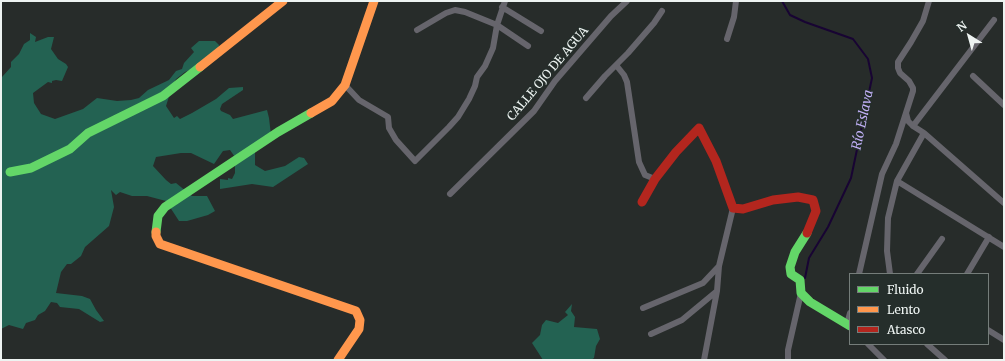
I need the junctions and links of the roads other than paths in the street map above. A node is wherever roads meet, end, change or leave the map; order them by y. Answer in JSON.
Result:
{"nodes":[{"id":1,"x":283,"y":1,"type":"edge"},
{"id":2,"x":374,"y":1,"type":"edge"},
{"id":3,"x":627,"y":1,"type":"edge"},
{"id":4,"x":736,"y":1,"type":"edge"},
{"id":5,"x":929,"y":1,"type":"edge"},
{"id":6,"x":503,"y":4,"type":"edge"},
{"id":7,"x":662,"y":11,"type":"dead end"},
{"id":8,"x":994,"y":20,"type":"dead end"},
{"id":9,"x":497,"y":25,"type":"junction"},
{"id":10,"x":417,"y":30,"type":"dead end"},
{"id":11,"x":541,"y":31,"type":"dead end"},
{"id":12,"x":727,"y":39,"type":"dead end"},
{"id":13,"x":528,"y":46,"type":"dead end"},
{"id":14,"x":616,"y":65,"type":"junction"},
{"id":15,"x":973,"y":76,"type":"dead end"},
{"id":16,"x":345,"y":85,"type":"junction"},
{"id":17,"x":586,"y":98,"type":"dead end"},
{"id":18,"x":1004,"y":105,"type":"edge"},
{"id":19,"x":906,"y":113,"type":"junction"},
{"id":20,"x":913,"y":126,"type":"junction"},
{"id":21,"x":924,"y":133,"type":"junction"},
{"id":22,"x":10,"y":172,"type":"dead end"},
{"id":23,"x":655,"y":179,"type":"junction"},
{"id":24,"x":897,"y":181,"type":"junction"},
{"id":25,"x":450,"y":194,"type":"dead end"},
{"id":26,"x":642,"y":202,"type":"dead end"},
{"id":27,"x":1004,"y":203,"type":"edge"},
{"id":28,"x":733,"y":208,"type":"junction"},
{"id":29,"x":989,"y":238,"type":"junction"},
{"id":30,"x":942,"y":239,"type":"dead end"},
{"id":31,"x":1004,"y":247,"type":"edge"},
{"id":32,"x":719,"y":266,"type":"junction"},
{"id":33,"x":860,"y":273,"type":"edge"},
{"id":34,"x":890,"y":273,"type":"edge"},
{"id":35,"x":918,"y":273,"type":"edge"},
{"id":36,"x":968,"y":273,"type":"edge"},
{"id":37,"x":717,"y":291,"type":"junction"},
{"id":38,"x":801,"y":293,"type":"junction"},
{"id":39,"x":643,"y":308,"type":"dead end"},
{"id":40,"x":849,"y":325,"type":"edge"},
{"id":41,"x":989,"y":331,"type":"edge"},
{"id":42,"x":650,"y":334,"type":"dead end"},
{"id":43,"x":1004,"y":340,"type":"edge"},
{"id":44,"x":869,"y":345,"type":"edge"},
{"id":45,"x":929,"y":345,"type":"edge"},
{"id":46,"x":338,"y":360,"type":"edge"},
{"id":47,"x":704,"y":360,"type":"edge"},
{"id":48,"x":788,"y":360,"type":"edge"},
{"id":49,"x":884,"y":360,"type":"edge"},
{"id":50,"x":945,"y":360,"type":"edge"}],
"edges":[{"from":1,"to":22,"type":"street"},
{"from":2,"to":16,"type":"street"},
{"from":3,"to":25,"type":"street","name":"CALLE OJO DE AGUA"},
{"from":4,"to":12,"type":"street"},
{"from":5,"to":19,"type":"street"},
{"from":6,"to":9,"type":"street"},
{"from":6,"to":11,"type":"street"},
{"from":7,"to":14,"type":"street"},
{"from":8,"to":20,"type":"street"},
{"from":9,"to":10,"type":"street"},
{"from":9,"to":13,"type":"street"},
{"from":9,"to":16,"type":"street"},
{"from":14,"to":17,"type":"street"},
{"from":14,"to":23,"type":"street"},
{"from":15,"to":18,"type":"street"},
{"from":16,"to":46,"type":"street"},
{"from":19,"to":20,"type":"street"},
{"from":19,"to":33,"type":"street"},
{"from":20,"to":21,"type":"street"},
{"from":21,"to":24,"type":"street"},
{"from":21,"to":27,"type":"street"},
{"from":23,"to":26,"type":"street"},
{"from":23,"to":28,"type":"street"},
{"from":24,"to":29,"type":"street"},
{"from":24,"to":34,"type":"street"},
{"from":28,"to":32,"type":"street"},
{"from":28,"to":38,"type":"street"},
{"from":29,"to":31,"type":"street"},
{"from":29,"to":36,"type":"street"},
{"from":30,"to":35,"type":"street"},
{"from":32,"to":37,"type":"street"},
{"from":32,"to":39,"type":"street"},
{"from":37,"to":42,"type":"street"},
{"from":37,"to":47,"type":"street"},
{"from":38,"to":40,"type":"street"},
{"from":38,"to":48,"type":"street"},
{"from":41,"to":43,"type":"street"},
{"from":44,"to":49,"type":"street"},
{"from":45,"to":50,"type":"street"}]}
